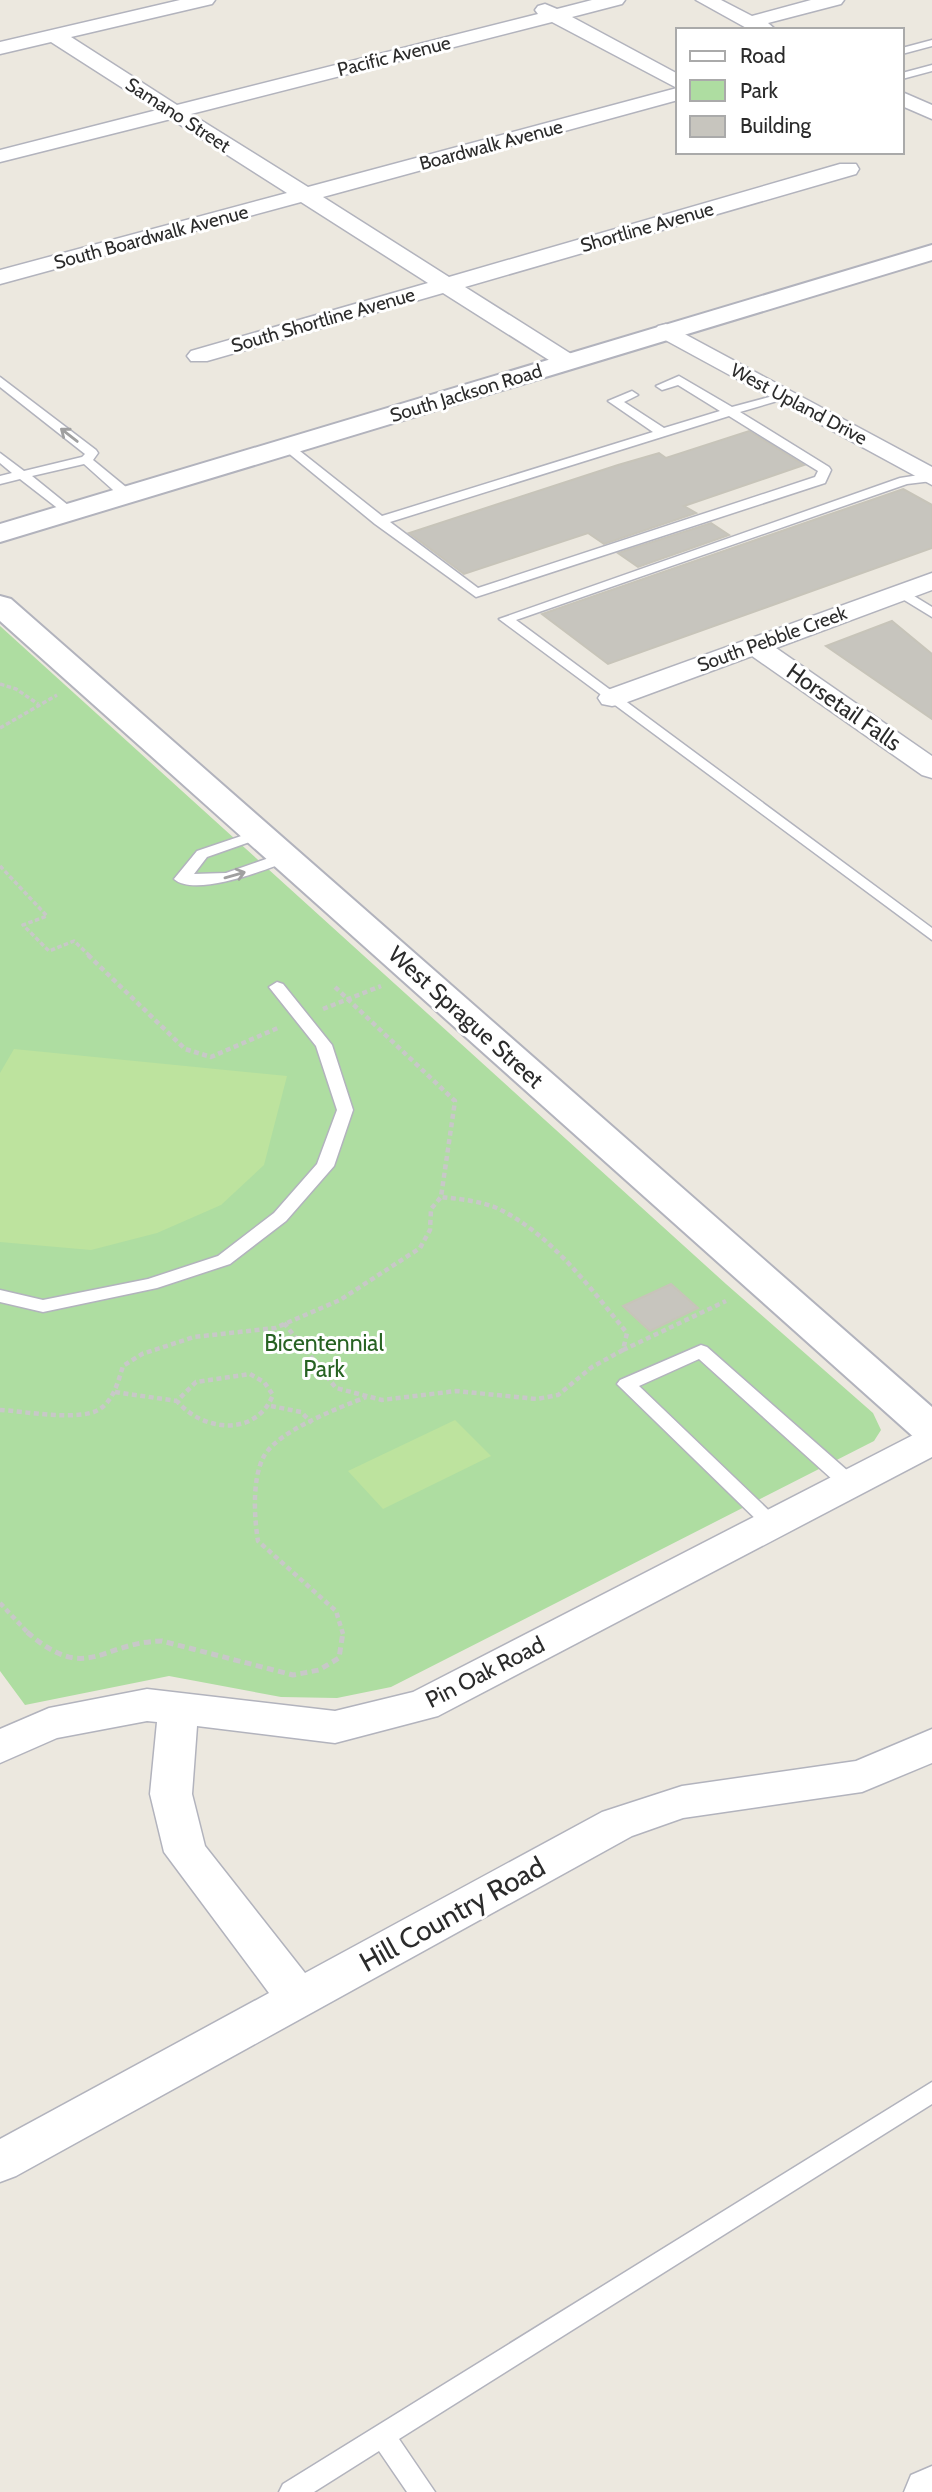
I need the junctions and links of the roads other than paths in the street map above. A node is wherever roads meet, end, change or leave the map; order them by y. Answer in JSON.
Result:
{"nodes":[{"id":1,"x":205,"y":0,"type":"edge"},
{"id":2,"x":526,"y":0,"type":"edge"},
{"id":3,"x":615,"y":0,"type":"edge"},
{"id":4,"x":706,"y":0,"type":"edge"},
{"id":5,"x":829,"y":0,"type":"edge"},
{"id":6,"x":555,"y":15,"type":"junction"},
{"id":7,"x":758,"y":26,"type":"edge"},
{"id":8,"x":53,"y":35,"type":"junction"},
{"id":9,"x":932,"y":43,"type":"edge"},
{"id":10,"x":0,"y":48,"type":"edge"},
{"id":11,"x":904,"y":50,"type":"edge"},
{"id":12,"x":926,"y":69,"type":"edge"},
{"id":13,"x":904,"y":75,"type":"edge"},
{"id":14,"x":932,"y":76,"type":"edge"},
{"id":15,"x":676,"y":81,"type":"edge"},
{"id":16,"x":676,"y":95,"type":"edge"},
{"id":17,"x":904,"y":99,"type":"edge"},
{"id":18,"x":173,"y":112,"type":"junction"},
{"id":19,"x":932,"y":113,"type":"edge"},
{"id":20,"x":820,"y":154,"type":"edge"},
{"id":21,"x":0,"y":156,"type":"edge"},
{"id":22,"x":303,"y":196,"type":"junction"},
{"id":23,"x":932,"y":253,"type":"edge"},
{"id":24,"x":0,"y":277,"type":"edge"},
{"id":25,"x":447,"y":284,"type":"junction"},
{"id":26,"x":666,"y":331,"type":"junction"},
{"id":27,"x":199,"y":356,"type":"dead end"},
{"id":28,"x":569,"y":362,"type":"junction"},
{"id":29,"x":0,"y":381,"type":"edge"},
{"id":30,"x":695,"y":390,"type":"junction"},
{"id":31,"x":780,"y":396,"type":"junction"},
{"id":32,"x":628,"y":410,"type":"junction"},
{"id":33,"x":730,"y":411,"type":"junction"},
{"id":34,"x":662,"y":432,"type":"junction"},
{"id":35,"x":287,"y":447,"type":"junction"},
{"id":36,"x":0,"y":457,"type":"edge"},
{"id":37,"x":86,"y":460,"type":"junction"},
{"id":38,"x":21,"y":474,"type":"junction"},
{"id":39,"x":932,"y":477,"type":"edge"},
{"id":40,"x":0,"y":480,"type":"edge"},
{"id":41,"x":127,"y":495,"type":"junction"},
{"id":42,"x":69,"y":513,"type":"junction"},
{"id":43,"x":380,"y":520,"type":"junction"},
{"id":44,"x":0,"y":533,"type":"edge"},
{"id":45,"x":932,"y":581,"type":"edge"},
{"id":46,"x":901,"y":592,"type":"junction"},
{"id":47,"x":0,"y":605,"type":"edge"},
{"id":48,"x":932,"y":612,"type":"edge"},
{"id":49,"x":755,"y":646,"type":"junction"},
{"id":50,"x":612,"y":698,"type":"junction"},
{"id":51,"x":932,"y":769,"type":"edge"},
{"id":52,"x":259,"y":834,"type":"junction"},
{"id":53,"x":286,"y":857,"type":"junction"},
{"id":54,"x":932,"y":936,"type":"edge"},
{"id":55,"x":277,"y":987,"type":"dead end"},
{"id":56,"x":0,"y":1296,"type":"edge"},
{"id":57,"x":932,"y":1430,"type":"edge"},
{"id":58,"x":932,"y":1441,"type":"edge"},
{"id":59,"x":850,"y":1484,"type":"junction"},
{"id":60,"x":773,"y":1524,"type":"junction"},
{"id":61,"x":178,"y":1709,"type":"junction"},
{"id":62,"x":932,"y":1745,"type":"edge"},
{"id":63,"x":0,"y":1746,"type":"edge"},
{"id":64,"x":299,"y":1998,"type":"junction"},
{"id":65,"x":932,"y":2092,"type":"edge"},
{"id":66,"x":0,"y":2162,"type":"edge"},
{"id":67,"x":383,"y":2435,"type":"junction"},
{"id":68,"x":292,"y":2492,"type":"edge"},
{"id":69,"x":422,"y":2492,"type":"edge"}],
"edges":[{"from":1,"to":8,"type":"street"},
{"from":2,"to":6,"type":"street"},
{"from":3,"to":6,"type":"street","name":"Pacific Avenue"},
{"from":4,"to":7,"type":"street"},
{"from":5,"to":7,"type":"street"},
{"from":6,"to":15,"type":"street"},
{"from":6,"to":18,"type":"street","name":"Pacific Avenue"},
{"from":8,"to":10,"type":"street"},
{"from":8,"to":18,"type":"street","name":"Samano Street"},
{"from":9,"to":11,"type":"lane"},
{"from":12,"to":13,"type":"lane"},
{"from":12,"to":14,"type":"lane"},
{"from":16,"to":22,"type":"street","name":"Boardwalk Avenue"},
{"from":17,"to":19,"type":"street"},
{"from":18,"to":21,"type":"street","name":"Pacific Avenue"},
{"from":18,"to":22,"type":"street","name":"Samano Street"},
{"from":20,"to":25,"type":"street","name":"Shortline Avenue"},
{"from":22,"to":24,"type":"street","name":"South Boardwalk Avenue"},
{"from":22,"to":25,"type":"street","name":"Samano Street"},
{"from":23,"to":26,"type":"street","name":"South Jackson Road"},
{"from":25,"to":27,"type":"street","name":"South Shortline Avenue"},
{"from":25,"to":28,"type":"street","name":"Samano Street"},
{"from":26,"to":28,"type":"street","name":"South Jackson Road"},
{"from":26,"to":31,"type":"street","name":"West Upland Drive"},
{"from":28,"to":35,"type":"street","name":"South Jackson Road"},
{"from":37,"to":29,"type":"lane","one_way":true},
{"from":30,"to":30,"type":"lane"},
{"from":30,"to":33,"type":"lane"},
{"from":31,"to":33,"type":"lane"},
{"from":31,"to":39,"type":"street","name":"West Upland Drive"},
{"from":32,"to":32,"type":"lane"},
{"from":32,"to":34,"type":"lane"},
{"from":33,"to":34,"type":"lane"},
{"from":33,"to":43,"type":"lane"},
{"from":34,"to":43,"type":"lane"},
{"from":35,"to":41,"type":"street","name":"South Jackson Road"},
{"from":35,"to":43,"type":"lane"},
{"from":36,"to":38,"type":"lane"},
{"from":37,"to":38,"type":"lane"},
{"from":37,"to":41,"type":"lane"},
{"from":38,"to":40,"type":"lane"},
{"from":38,"to":42,"type":"lane"},
{"from":39,"to":50,"type":"lane"},
{"from":41,"to":42,"type":"street","name":"South Jackson Road"},
{"from":42,"to":44,"type":"street","name":"South Jackson Road"},
{"from":45,"to":46,"type":"street","name":"South Pebble Creek"},
{"from":46,"to":48,"type":"lane"},
{"from":46,"to":49,"type":"street","name":"South Pebble Creek"},
{"from":47,"to":52,"type":"street","name":"West Sprague Street"},
{"from":49,"to":50,"type":"street","name":"South Pebble Creek"},
{"from":49,"to":51,"type":"street","name":"Horsetail Falls"},
{"from":50,"to":54,"type":"lane"},
{"from":52,"to":53,"type":"street","name":"West Sprague Street"},
{"from":52,"to":53,"type":"lane","one_way":true},
{"from":53,"to":57,"type":"street","name":"West Sprague Street"},
{"from":55,"to":56,"type":"lane"},
{"from":58,"to":59,"type":"street","name":"Pin Oak Road"},
{"from":59,"to":60,"type":"street","name":"Pin Oak Road"},
{"from":59,"to":60,"type":"lane"},
{"from":60,"to":61,"type":"street","name":"Pin Oak Road"},
{"from":61,"to":63,"type":"street","name":"Pin Oak Road"},
{"from":61,"to":64,"type":"street"},
{"from":62,"to":64,"type":"street","name":"Hill Country Road"},
{"from":64,"to":66,"type":"street","name":"Hill Country Road"},
{"from":65,"to":67,"type":"lane"},
{"from":67,"to":68,"type":"lane"},
{"from":67,"to":69,"type":"lane"}]}
